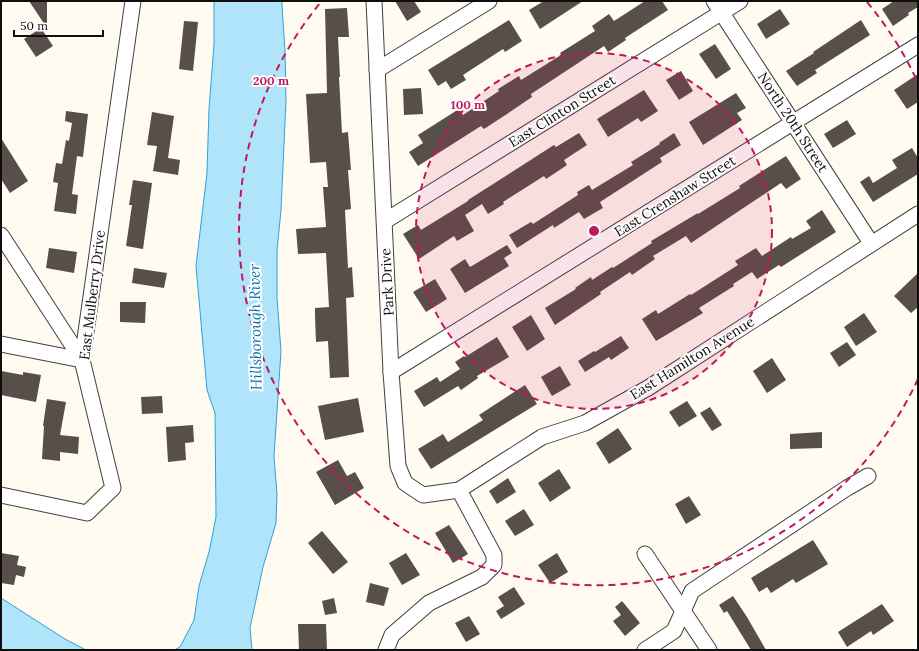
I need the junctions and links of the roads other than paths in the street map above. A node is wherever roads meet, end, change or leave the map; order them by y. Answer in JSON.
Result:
{"nodes":[{"id":1,"x":133,"y":1,"type":"edge"},
{"id":2,"x":374,"y":1,"type":"edge"},
{"id":3,"x":489,"y":1,"type":"edge"},
{"id":4,"x":740,"y":1,"type":"edge"},
{"id":5,"x":718,"y":7,"type":"edge"},
{"id":6,"x":918,"y":45,"type":"edge"},
{"id":7,"x":377,"y":70,"type":"junction"},
{"id":8,"x":793,"y":123,"type":"junction"},
{"id":9,"x":918,"y":214,"type":"edge"},
{"id":10,"x":385,"y":221,"type":"junction"},
{"id":11,"x":1,"y":235,"type":"edge"},
{"id":12,"x":871,"y":243,"type":"junction"},
{"id":13,"x":1,"y":344,"type":"edge"},
{"id":14,"x":82,"y":360,"type":"junction"},
{"id":15,"x":391,"y":372,"type":"junction"},
{"id":16,"x":868,"y":476,"type":"dead end"},
{"id":17,"x":459,"y":490,"type":"junction"},
{"id":18,"x":1,"y":495,"type":"edge"},
{"id":19,"x":645,"y":554,"type":"dead end"},
{"id":20,"x":683,"y":611,"type":"junction"},
{"id":21,"x":386,"y":650,"type":"edge"},
{"id":22,"x":645,"y":650,"type":"edge"},
{"id":23,"x":709,"y":650,"type":"edge"}],
"edges":[{"from":1,"to":14,"type":"street","name":"East Mulberry Drive"},
{"from":2,"to":7,"type":"street","name":"Park Drive"},
{"from":3,"to":7,"type":"street"},
{"from":4,"to":5,"type":"street","name":"East Clinton Street"},
{"from":5,"to":8,"type":"street","name":"North 20th Street"},
{"from":5,"to":10,"type":"street","name":"East Clinton Street"},
{"from":6,"to":8,"type":"street","name":"East Crenshaw Street"},
{"from":7,"to":10,"type":"street","name":"Park Drive"},
{"from":8,"to":12,"type":"street","name":"North 20th Street"},
{"from":8,"to":15,"type":"street","name":"East Crenshaw Street"},
{"from":9,"to":12,"type":"street","name":"East Hamilton Avenue"},
{"from":10,"to":15,"type":"street","name":"Park Drive"},
{"from":11,"to":14,"type":"street"},
{"from":12,"to":17,"type":"street","name":"East Hamilton Avenue"},
{"from":13,"to":14,"type":"street"},
{"from":14,"to":18,"type":"street","name":"East Mulberry Drive"},
{"from":15,"to":17,"type":"street","name":"Park Drive"},
{"from":16,"to":20,"type":"street"},
{"from":17,"to":21,"type":"street"},
{"from":19,"to":20,"type":"street"},
{"from":20,"to":22,"type":"street"},
{"from":20,"to":23,"type":"street"}]}
